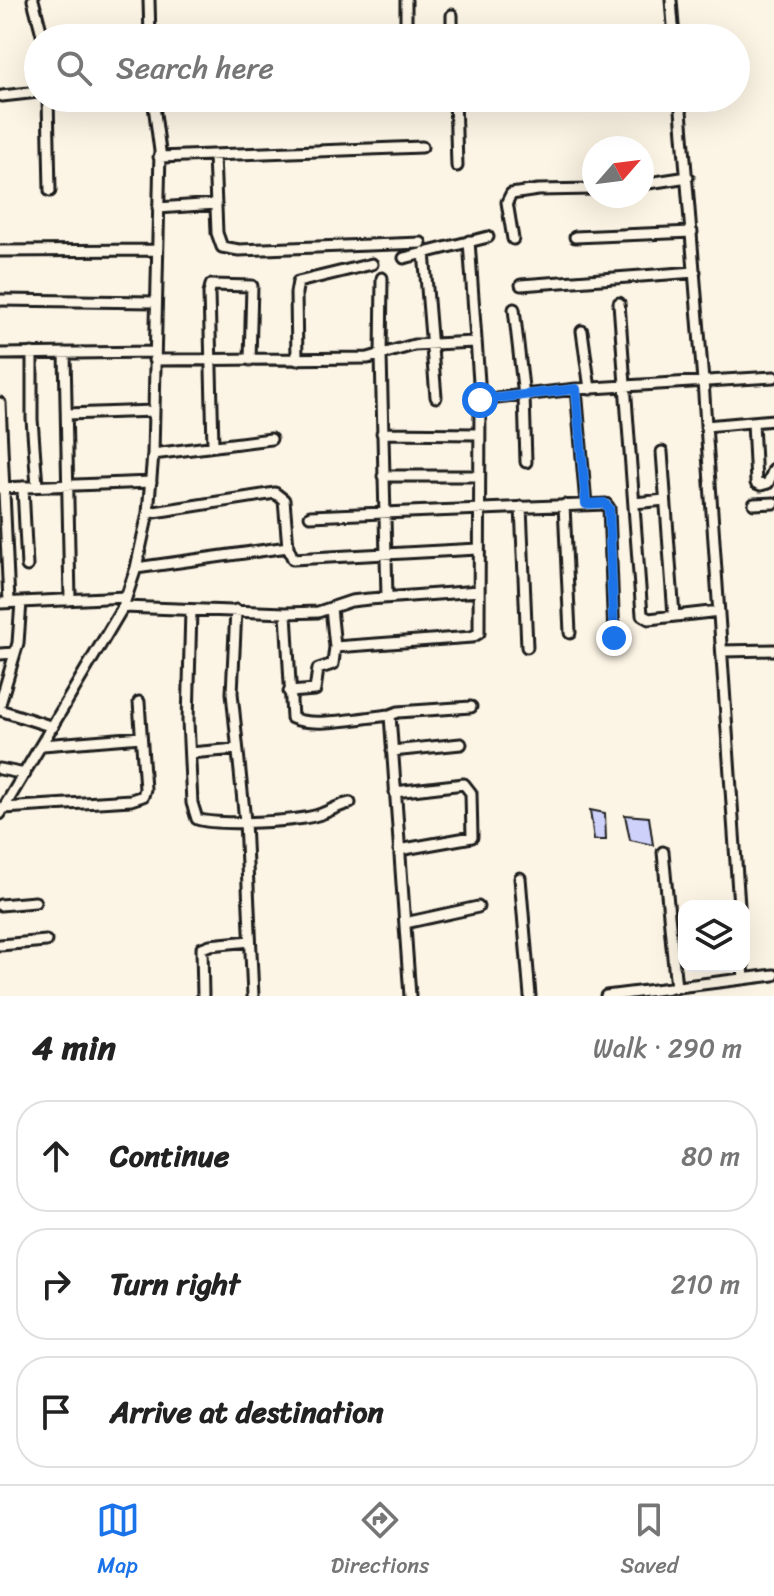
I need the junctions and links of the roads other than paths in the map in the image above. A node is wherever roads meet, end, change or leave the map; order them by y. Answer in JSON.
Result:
{"nodes":[{"id":1,"x":33,"y":0,"type":"edge"},
{"id":2,"x":149,"y":0,"type":"edge"},
{"id":3,"x":406,"y":0,"type":"edge"},
{"id":4,"x":671,"y":0,"type":"edge"},
{"id":5,"x":452,"y":15,"type":"dead end"},
{"id":6,"x":39,"y":24,"type":"edge"},
{"id":7,"x":150,"y":24,"type":"edge"},
{"id":8,"x":406,"y":24,"type":"edge"},
{"id":9,"x":452,"y":24,"type":"edge"},
{"id":10,"x":673,"y":24,"type":"edge"},
{"id":11,"x":24,"y":94,"type":"edge"},
{"id":12,"x":2,"y":96,"type":"dead end"},
{"id":13,"x":48,"y":112,"type":"edge"},
{"id":14,"x":154,"y":112,"type":"edge"},
{"id":15,"x":455,"y":112,"type":"edge"},
{"id":16,"x":681,"y":112,"type":"edge"},
{"id":17,"x":422,"y":147,"type":"dead end"},
{"id":18,"x":214,"y":155,"type":"junction"},
{"id":19,"x":159,"y":157,"type":"junction"},
{"id":20,"x":457,"y":166,"type":"dead end"},
{"id":21,"x":688,"y":177,"type":"junction"},
{"id":22,"x":654,"y":182,"type":"edge"},
{"id":23,"x":582,"y":189,"type":"edge"},
{"id":24,"x":50,"y":191,"type":"dead end"},
{"id":25,"x":216,"y":204,"type":"junction"},
{"id":26,"x":158,"y":208,"type":"junction"},
{"id":27,"x":692,"y":232,"type":"junction"},
{"id":28,"x":488,"y":237,"type":"dead end"},
{"id":29,"x":575,"y":237,"type":"dead end"},
{"id":30,"x":513,"y":239,"type":"dead end"},
{"id":31,"x":469,"y":241,"type":"junction"},
{"id":32,"x":423,"y":248,"type":"junction"},
{"id":33,"x":156,"y":250,"type":"junction"},
{"id":34,"x":0,"y":251,"type":"edge"},
{"id":35,"x":404,"y":258,"type":"dead end"},
{"id":36,"x":372,"y":264,"type":"dead end"},
{"id":37,"x":695,"y":272,"type":"junction"},
{"id":38,"x":382,"y":278,"type":"dead end"},
{"id":39,"x":521,"y":285,"type":"dead end"},
{"id":40,"x":0,"y":300,"type":"edge"},
{"id":41,"x":155,"y":302,"type":"junction"},
{"id":42,"x":619,"y":303,"type":"dead end"},
{"id":43,"x":514,"y":309,"type":"dead end"},
{"id":44,"x":582,"y":331,"type":"dead end"},
{"id":45,"x":474,"y":342,"type":"junction"},
{"id":46,"x":433,"y":344,"type":"junction"},
{"id":47,"x":32,"y":353,"type":"junction"},
{"id":48,"x":65,"y":353,"type":"junction"},
{"id":49,"x":0,"y":354,"type":"edge"},
{"id":50,"x":154,"y":356,"type":"junction"},
{"id":51,"x":381,"y":356,"type":"junction"},
{"id":52,"x":211,"y":360,"type":"junction"},
{"id":53,"x":250,"y":360,"type":"junction"},
{"id":54,"x":297,"y":360,"type":"junction"},
{"id":55,"x":774,"y":377,"type":"edge"},
{"id":56,"x":703,"y":381,"type":"junction"},
{"id":57,"x":623,"y":387,"type":"junction"},
{"id":58,"x":576,"y":389,"type":"junction"},
{"id":59,"x":590,"y":389,"type":"junction"},
{"id":60,"x":524,"y":396,"type":"junction"},
{"id":61,"x":436,"y":397,"type":"dead end"},
{"id":62,"x":480,"y":400,"type":"junction"},
{"id":63,"x":0,"y":403,"type":"edge"},
{"id":64,"x":154,"y":411,"type":"junction"},
{"id":65,"x":67,"y":414,"type":"junction"},
{"id":66,"x":774,"y":420,"type":"edge"},
{"id":67,"x":753,"y":422,"type":"junction"},
{"id":68,"x":706,"y":426,"type":"junction"},
{"id":69,"x":382,"y":433,"type":"junction"},
{"id":70,"x":478,"y":434,"type":"junction"},
{"id":71,"x":271,"y":439,"type":"dead end"},
{"id":72,"x":213,"y":445,"type":"junction"},
{"id":73,"x":662,"y":452,"type":"dead end"},
{"id":74,"x":153,"y":454,"type":"junction"},
{"id":75,"x":526,"y":462,"type":"dead end"},
{"id":76,"x":774,"y":469,"type":"edge"},
{"id":77,"x":383,"y":476,"type":"junction"},
{"id":78,"x":479,"y":476,"type":"junction"},
{"id":79,"x":151,"y":482,"type":"junction"},
{"id":80,"x":69,"y":485,"type":"junction"},
{"id":81,"x":37,"y":486,"type":"junction"},
{"id":82,"x":23,"y":487,"type":"junction"},
{"id":83,"x":2,"y":488,"type":"edge"},
{"id":84,"x":665,"y":500,"type":"junction"},
{"id":85,"x":634,"y":503,"type":"junction"},
{"id":86,"x":774,"y":503,"type":"edge"},
{"id":87,"x":586,"y":504,"type":"junction"},
{"id":88,"x":754,"y":504,"type":"dead end"},
{"id":89,"x":564,"y":505,"type":"junction"},
{"id":90,"x":521,"y":507,"type":"junction"},
{"id":91,"x":479,"y":510,"type":"junction"},
{"id":92,"x":148,"y":513,"type":"junction"},
{"id":93,"x":383,"y":513,"type":"junction"},
{"id":94,"x":310,"y":516,"type":"dead end"},
{"id":95,"x":288,"y":547,"type":"junction"},
{"id":96,"x":478,"y":549,"type":"junction"},
{"id":97,"x":385,"y":553,"type":"junction"},
{"id":98,"x":27,"y":566,"type":"dead end"},
{"id":99,"x":136,"y":568,"type":"junction"},
{"id":100,"x":479,"y":591,"type":"junction"},
{"id":101,"x":387,"y":597,"type":"junction"},
{"id":102,"x":70,"y":600,"type":"junction"},
{"id":103,"x":21,"y":602,"type":"junction"},
{"id":104,"x":125,"y":602,"type":"junction"},
{"id":105,"x":5,"y":603,"type":"edge"},
{"id":106,"x":331,"y":608,"type":"junction"},
{"id":107,"x":191,"y":610,"type":"junction"},
{"id":108,"x":236,"y":610,"type":"junction"},
{"id":109,"x":719,"y":611,"type":"junction"},
{"id":110,"x":286,"y":613,"type":"junction"},
{"id":111,"x":674,"y":616,"type":"junction"},
{"id":112,"x":570,"y":633,"type":"dead end"},
{"id":113,"x":614,"y":638,"type":"dead end"},
{"id":114,"x":335,"y":647,"type":"junction"},
{"id":115,"x":527,"y":647,"type":"dead end"},
{"id":116,"x":774,"y":650,"type":"edge"},
{"id":117,"x":722,"y":651,"type":"junction"},
{"id":118,"x":15,"y":653,"type":"junction"},
{"id":119,"x":0,"y":654,"type":"edge"},
{"id":120,"x":289,"y":692,"type":"junction"},
{"id":121,"x":139,"y":702,"type":"dead end"},
{"id":122,"x":0,"y":707,"type":"edge"},
{"id":123,"x":471,"y":707,"type":"dead end"},
{"id":124,"x":390,"y":715,"type":"junction"},
{"id":125,"x":53,"y":727,"type":"junction"},
{"id":126,"x":141,"y":737,"type":"junction"},
{"id":127,"x":461,"y":744,"type":"dead end"},
{"id":128,"x":43,"y":745,"type":"junction"},
{"id":129,"x":237,"y":749,"type":"junction"},
{"id":130,"x":392,"y":751,"type":"junction"},
{"id":131,"x":190,"y":753,"type":"junction"},
{"id":132,"x":0,"y":769,"type":"edge"},
{"id":133,"x":25,"y":774,"type":"junction"},
{"id":134,"x":395,"y":792,"type":"junction"},
{"id":135,"x":350,"y":803,"type":"dead end"},
{"id":136,"x":2,"y":811,"type":"edge"},
{"id":137,"x":245,"y":824,"type":"junction"},
{"id":138,"x":399,"y":850,"type":"junction"},
{"id":139,"x":663,"y":852,"type":"dead end"},
{"id":140,"x":520,"y":878,"type":"dead end"},
{"id":141,"x":739,"y":900,"type":"edge"},
{"id":142,"x":35,"y":902,"type":"dead end"},
{"id":143,"x":0,"y":905,"type":"edge"},
{"id":144,"x":478,"y":907,"type":"dead end"},
{"id":145,"x":405,"y":923,"type":"junction"},
{"id":146,"x":46,"y":941,"type":"dead end"},
{"id":147,"x":250,"y":941,"type":"junction"},
{"id":148,"x":0,"y":945,"type":"edge"},
{"id":149,"x":743,"y":972,"type":"edge"},
{"id":150,"x":774,"y":975,"type":"edge"},
{"id":151,"x":744,"y":979,"type":"junction"},
{"id":152,"x":676,"y":988,"type":"junction"},
{"id":153,"x":203,"y":996,"type":"edge"},
{"id":154,"x":253,"y":996,"type":"edge"},
{"id":155,"x":410,"y":996,"type":"edge"},
{"id":156,"x":530,"y":996,"type":"edge"},
{"id":157,"x":606,"y":996,"type":"edge"}],
"edges":[{"from":1,"to":6,"type":"street"},
{"from":2,"to":7,"type":"street"},
{"from":3,"to":8,"type":"street"},
{"from":4,"to":10,"type":"street"},
{"from":5,"to":9,"type":"street"},
{"from":11,"to":12,"type":"street"},
{"from":13,"to":24,"type":"street"},
{"from":14,"to":19,"type":"street"},
{"from":15,"to":20,"type":"street"},
{"from":16,"to":21,"type":"street"},
{"from":17,"to":18,"type":"street"},
{"from":18,"to":19,"type":"street"},
{"from":18,"to":25,"type":"street"},
{"from":19,"to":26,"type":"street"},
{"from":21,"to":22,"type":"street"},
{"from":21,"to":27,"type":"street"},
{"from":23,"to":30,"type":"street"},
{"from":25,"to":26,"type":"street"},
{"from":25,"to":32,"type":"street"},
{"from":26,"to":33,"type":"street"},
{"from":27,"to":29,"type":"street"},
{"from":27,"to":37,"type":"street"},
{"from":28,"to":31,"type":"street"},
{"from":31,"to":32,"type":"street"},
{"from":31,"to":45,"type":"street"},
{"from":32,"to":35,"type":"street"},
{"from":32,"to":46,"type":"street"},
{"from":33,"to":34,"type":"street"},
{"from":33,"to":41,"type":"street"},
{"from":36,"to":54,"type":"street"},
{"from":37,"to":39,"type":"street"},
{"from":37,"to":56,"type":"street"},
{"from":38,"to":51,"type":"street"},
{"from":40,"to":41,"type":"street"},
{"from":41,"to":50,"type":"street"},
{"from":42,"to":57,"type":"street"},
{"from":43,"to":60,"type":"street"},
{"from":44,"to":59,"type":"street"},
{"from":45,"to":46,"type":"street"},
{"from":45,"to":62,"type":"street"},
{"from":46,"to":51,"type":"street"},
{"from":46,"to":61,"type":"street"},
{"from":47,"to":48,"type":"street"},
{"from":47,"to":49,"type":"street"},
{"from":47,"to":81,"type":"street"},
{"from":48,"to":50,"type":"street"},
{"from":48,"to":65,"type":"street"},
{"from":50,"to":52,"type":"street"},
{"from":50,"to":64,"type":"street"},
{"from":51,"to":54,"type":"street"},
{"from":51,"to":69,"type":"street"},
{"from":52,"to":53,"type":"street"},
{"from":52,"to":53,"type":"street"},
{"from":52,"to":72,"type":"street"},
{"from":53,"to":54,"type":"street"},
{"from":55,"to":56,"type":"street"},
{"from":56,"to":57,"type":"street"},
{"from":56,"to":68,"type":"street"},
{"from":57,"to":59,"type":"street"},
{"from":57,"to":85,"type":"street"},
{"from":58,"to":59,"type":"street"},
{"from":58,"to":60,"type":"street"},
{"from":58,"to":87,"type":"street"},
{"from":60,"to":62,"type":"street"},
{"from":60,"to":75,"type":"street"},
{"from":62,"to":70,"type":"street"},
{"from":63,"to":83,"type":"street"},
{"from":64,"to":65,"type":"street"},
{"from":64,"to":74,"type":"street"},
{"from":65,"to":80,"type":"street"},
{"from":66,"to":67,"type":"street"},
{"from":67,"to":68,"type":"street"},
{"from":67,"to":76,"type":"street"},
{"from":68,"to":109,"type":"street"},
{"from":69,"to":70,"type":"street"},
{"from":69,"to":77,"type":"street"},
{"from":70,"to":78,"type":"street"},
{"from":71,"to":72,"type":"street"},
{"from":72,"to":74,"type":"street"},
{"from":73,"to":84,"type":"street"},
{"from":74,"to":79,"type":"street"},
{"from":77,"to":78,"type":"street"},
{"from":77,"to":93,"type":"street"},
{"from":78,"to":91,"type":"street"},
{"from":79,"to":80,"type":"street"},
{"from":79,"to":92,"type":"street"},
{"from":80,"to":81,"type":"street"},
{"from":80,"to":102,"type":"street"},
{"from":81,"to":82,"type":"street"},
{"from":82,"to":83,"type":"street"},
{"from":82,"to":98,"type":"street"},
{"from":83,"to":105,"type":"street"},
{"from":84,"to":85,"type":"street"},
{"from":84,"to":111,"type":"street"},
{"from":85,"to":111,"type":"street"},
{"from":86,"to":88,"type":"street"},
{"from":87,"to":89,"type":"street"},
{"from":87,"to":113,"type":"street"},
{"from":89,"to":90,"type":"street"},
{"from":89,"to":112,"type":"street"},
{"from":90,"to":91,"type":"street"},
{"from":90,"to":115,"type":"street"},
{"from":91,"to":93,"type":"street"},
{"from":91,"to":96,"type":"street"},
{"from":92,"to":95,"type":"street"},
{"from":92,"to":99,"type":"street"},
{"from":93,"to":94,"type":"street"},
{"from":93,"to":97,"type":"street"},
{"from":95,"to":97,"type":"street"},
{"from":95,"to":99,"type":"street"},
{"from":96,"to":97,"type":"street"},
{"from":96,"to":100,"type":"street"},
{"from":97,"to":101,"type":"street"},
{"from":99,"to":104,"type":"street"},
{"from":100,"to":101,"type":"street"},
{"from":100,"to":114,"type":"street"},
{"from":101,"to":106,"type":"street"},
{"from":102,"to":103,"type":"street"},
{"from":102,"to":104,"type":"street"},
{"from":103,"to":105,"type":"street"},
{"from":103,"to":118,"type":"street"},
{"from":104,"to":107,"type":"street"},
{"from":104,"to":125,"type":"street"},
{"from":106,"to":110,"type":"street"},
{"from":106,"to":114,"type":"street"},
{"from":107,"to":108,"type":"street"},
{"from":107,"to":131,"type":"street"},
{"from":108,"to":110,"type":"street"},
{"from":108,"to":129,"type":"street"},
{"from":109,"to":111,"type":"street"},
{"from":109,"to":117,"type":"street"},
{"from":110,"to":120,"type":"street"},
{"from":114,"to":120,"type":"street"},
{"from":116,"to":117,"type":"street"},
{"from":117,"to":141,"type":"street"},
{"from":118,"to":119,"type":"street"},
{"from":118,"to":122,"type":"street"},
{"from":120,"to":124,"type":"street"},
{"from":121,"to":126,"type":"street"},
{"from":122,"to":125,"type":"street"},
{"from":123,"to":124,"type":"street"},
{"from":124,"to":130,"type":"street"},
{"from":125,"to":128,"type":"street"},
{"from":126,"to":128,"type":"street"},
{"from":126,"to":136,"type":"street"},
{"from":127,"to":130,"type":"street"},
{"from":128,"to":133,"type":"street"},
{"from":129,"to":131,"type":"street"},
{"from":129,"to":137,"type":"street"},
{"from":130,"to":134,"type":"street"},
{"from":131,"to":137,"type":"street"},
{"from":132,"to":133,"type":"street"},
{"from":133,"to":136,"type":"street"},
{"from":134,"to":138,"type":"street"},
{"from":134,"to":138,"type":"street"},
{"from":135,"to":137,"type":"street"},
{"from":137,"to":147,"type":"street"},
{"from":138,"to":145,"type":"street"},
{"from":139,"to":152,"type":"street"},
{"from":140,"to":156,"type":"street"},
{"from":142,"to":143,"type":"street"},
{"from":144,"to":145,"type":"street"},
{"from":145,"to":155,"type":"street"},
{"from":146,"to":148,"type":"street"},
{"from":147,"to":153,"type":"street"},
{"from":147,"to":154,"type":"street"},
{"from":149,"to":151,"type":"street"},
{"from":150,"to":151,"type":"street"},
{"from":151,"to":152,"type":"street"},
{"from":152,"to":157,"type":"street"}]}
